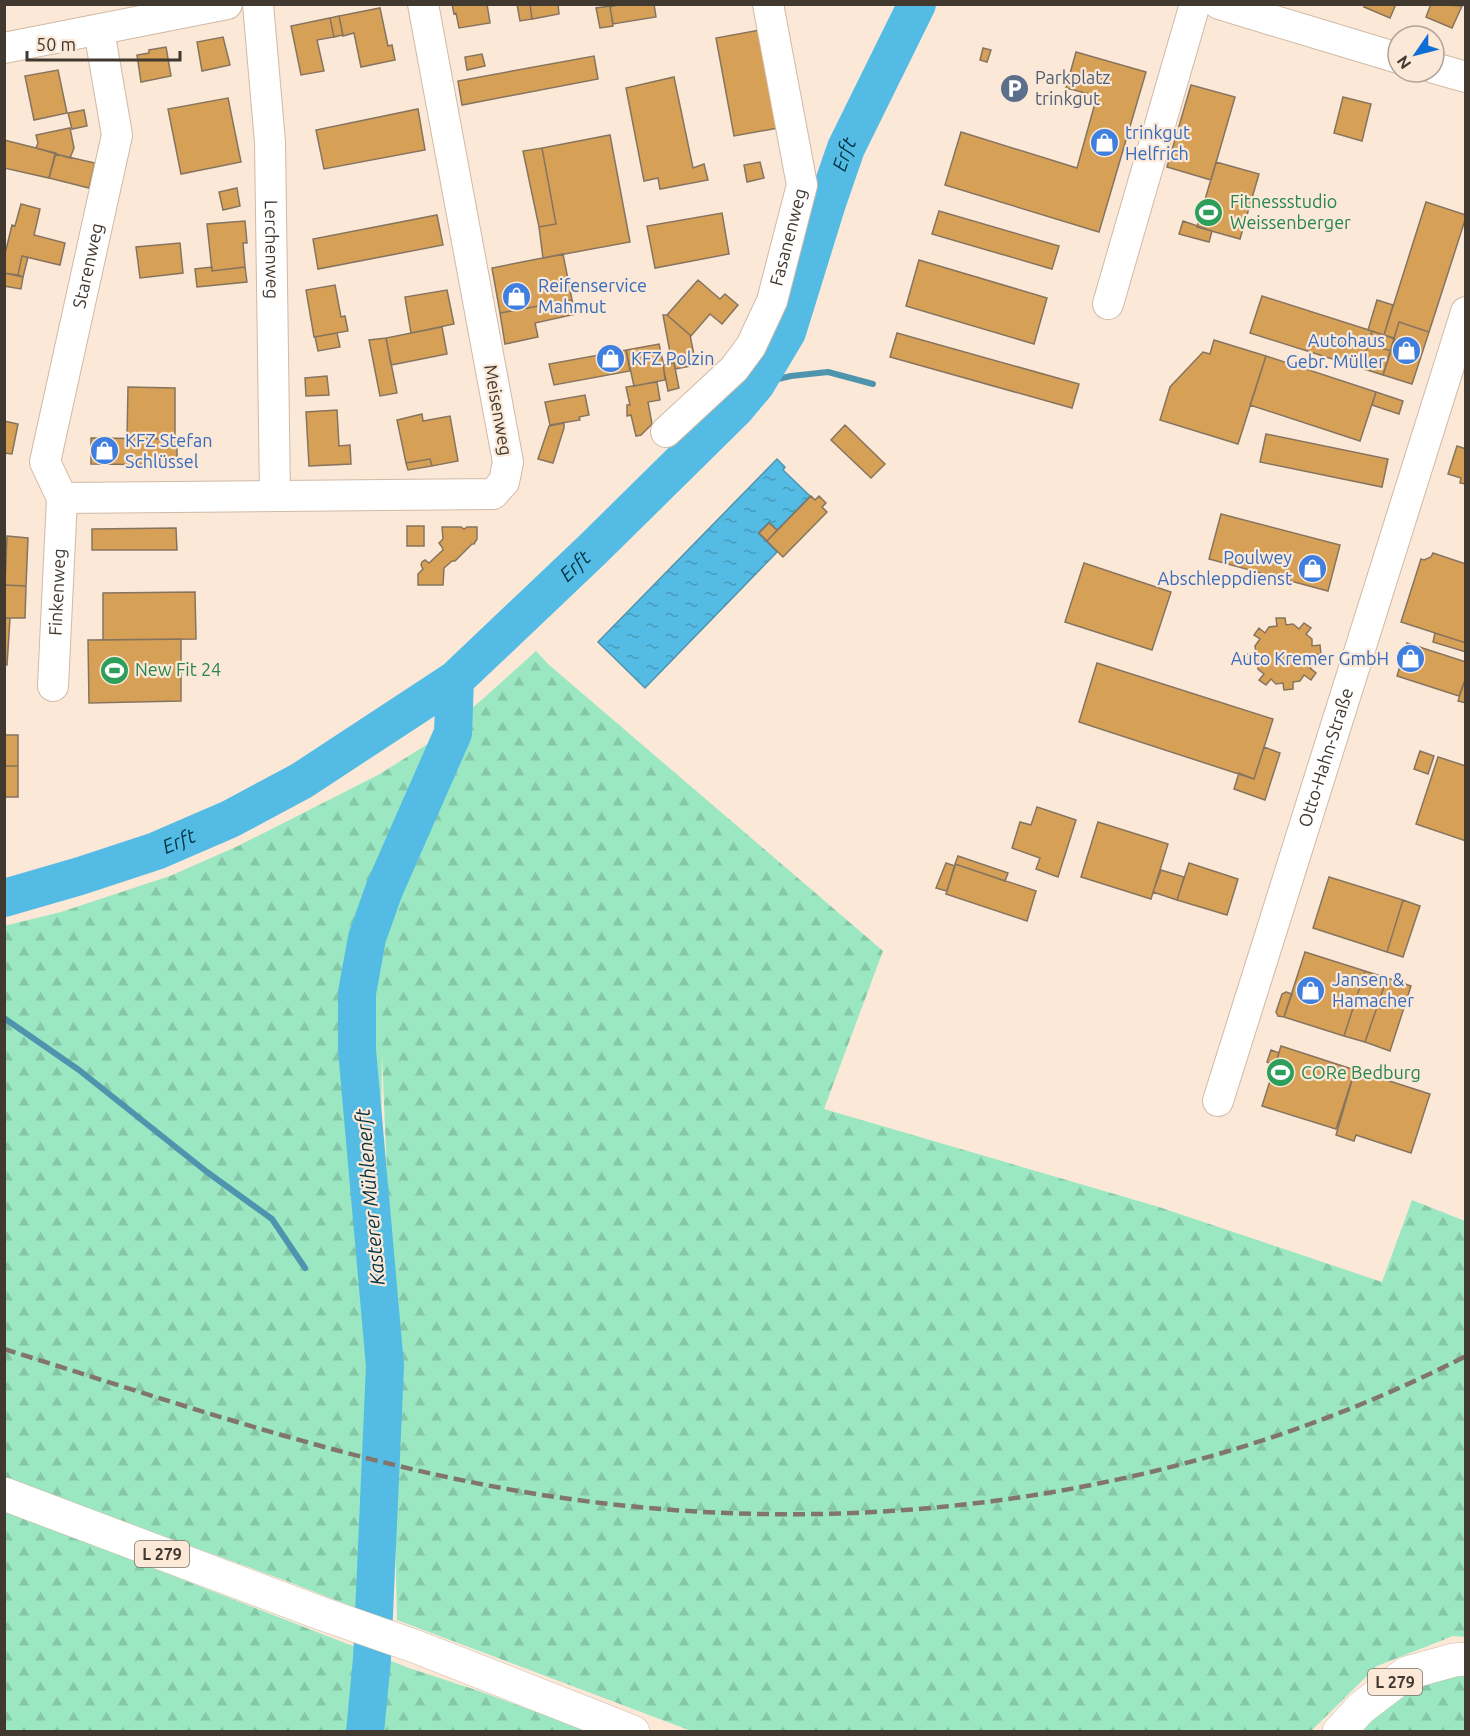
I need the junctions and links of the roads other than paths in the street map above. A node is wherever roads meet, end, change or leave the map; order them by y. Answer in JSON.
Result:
{"nodes":[{"id":1,"x":227,"y":4,"type":"edge"},
{"id":2,"x":258,"y":4,"type":"edge"},
{"id":3,"x":423,"y":4,"type":"edge"},
{"id":4,"x":768,"y":4,"type":"edge"},
{"id":5,"x":1195,"y":4,"type":"edge"},
{"id":6,"x":1219,"y":4,"type":"edge"},
{"id":7,"x":99,"y":30,"type":"junction"},
{"id":8,"x":4,"y":48,"type":"edge"},
{"id":9,"x":1386,"y":54,"type":"edge"},
{"id":10,"x":1446,"y":71,"type":"edge"},
{"id":11,"x":1466,"y":77,"type":"edge"},
{"id":12,"x":1108,"y":304,"type":"dead end"},
{"id":13,"x":1466,"y":312,"type":"edge"},
{"id":14,"x":666,"y":432,"type":"dead end"},
{"id":15,"x":275,"y":496,"type":"junction"},
{"id":16,"x":62,"y":498,"type":"junction"},
{"id":17,"x":53,"y":686,"type":"dead end"},
{"id":18,"x":1218,"y":1101,"type":"dead end"},
{"id":19,"x":4,"y":1494,"type":"edge"},
{"id":20,"x":1466,"y":1659,"type":"edge"},
{"id":21,"x":633,"y":1731,"type":"edge"},
{"id":22,"x":1339,"y":1731,"type":"edge"}],
"edges":[{"from":1,"to":7,"type":"street"},
{"from":2,"to":15,"type":"street","name":"Lerchenweg"},
{"from":3,"to":15,"type":"street","name":"Meisenweg"},
{"from":4,"to":14,"type":"street","name":"Fasanenweg"},
{"from":5,"to":12,"type":"street"},
{"from":6,"to":9,"type":"street"},
{"from":7,"to":8,"type":"street"},
{"from":7,"to":16,"type":"street","name":"Starenweg"},
{"from":10,"to":11,"type":"street"},
{"from":13,"to":18,"type":"street","name":"Otto-Hahn-Straße"},
{"from":15,"to":16,"type":"street","name":"Meisenweg"},
{"from":16,"to":17,"type":"street","name":"Finkenweg"},
{"from":19,"to":21,"type":"main road","number":"L 279"},
{"from":20,"to":22,"type":"main road","number":"L 279"}]}
